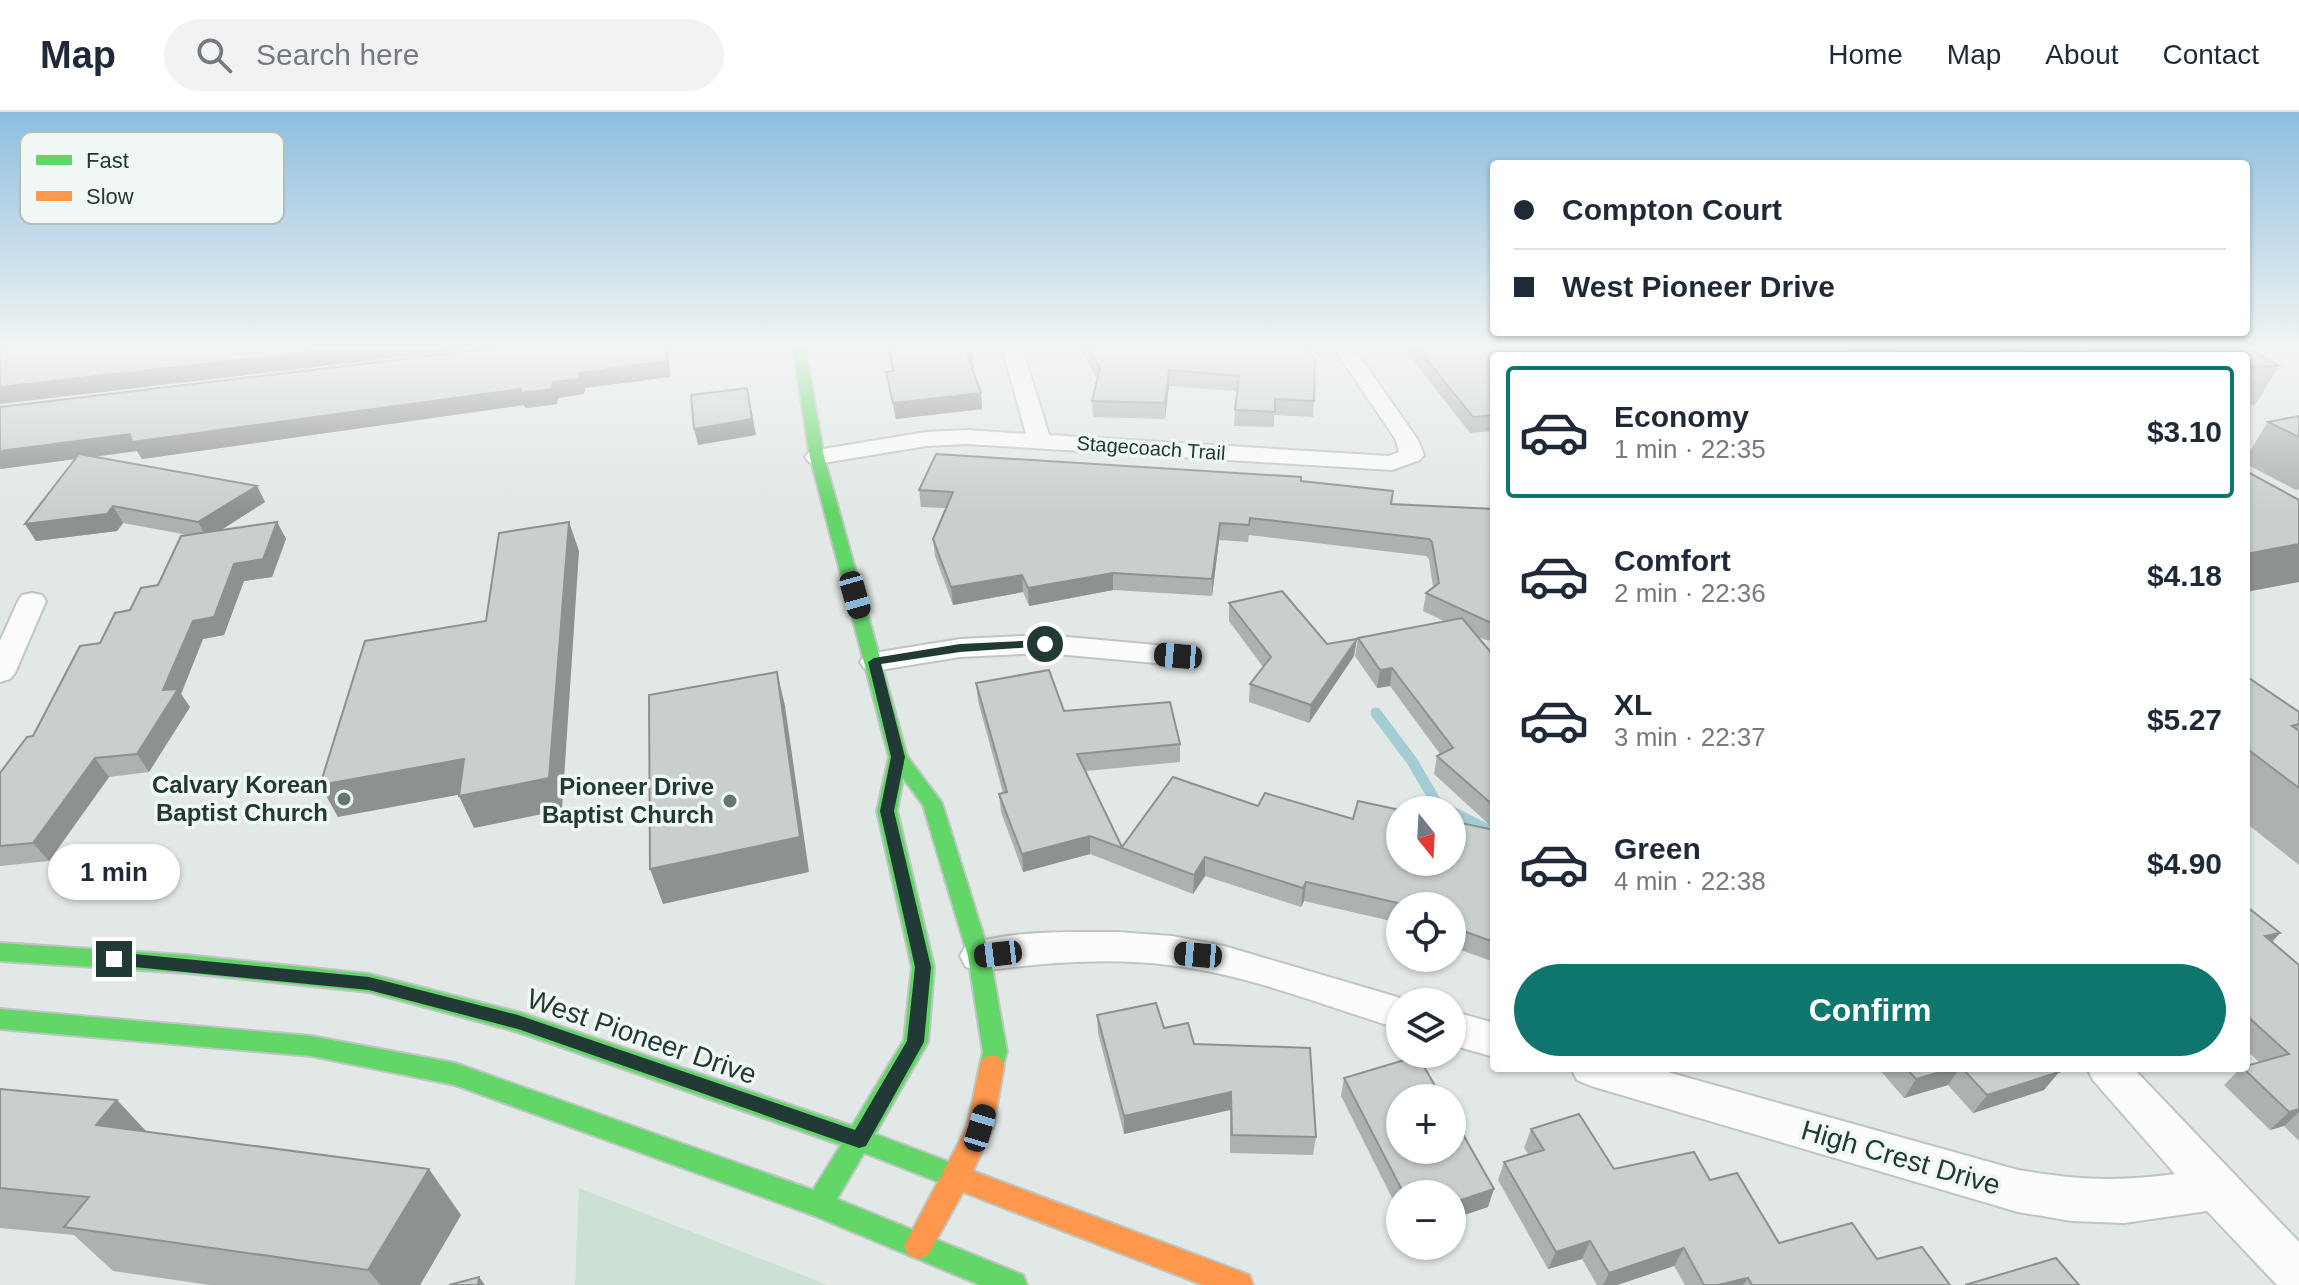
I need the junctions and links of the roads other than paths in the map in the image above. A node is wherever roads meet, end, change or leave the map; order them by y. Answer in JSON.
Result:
{"nodes":[{"id":1,"x":808,"y":402,"type":"edge"},
{"id":2,"x":1028,"y":402,"type":"edge"},
{"id":3,"x":1381,"y":402,"type":"edge"},
{"id":4,"x":1039,"y":441,"type":"junction"},
{"id":5,"x":817,"y":457,"type":"junction"},
{"id":6,"x":32,"y":601,"type":"dead end"},
{"id":7,"x":1178,"y":656,"type":"dead end"},
{"id":8,"x":874,"y":662,"type":"junction"},
{"id":9,"x":0,"y":673,"type":"edge"},
{"id":10,"x":898,"y":757,"type":"junction"},
{"id":11,"x":0,"y":952,"type":"edge"},
{"id":12,"x":979,"y":956,"type":"junction"},
{"id":13,"x":1386,"y":1009,"type":"edge"},
{"id":14,"x":0,"y":1019,"type":"edge"},
{"id":15,"x":1466,"y":1032,"type":"edge"},
{"id":16,"x":1490,"y":1039,"type":"edge"},
{"id":17,"x":1605,"y":1072,"type":"edge"},
{"id":18,"x":2111,"y":1072,"type":"edge"},
{"id":19,"x":859,"y":1140,"type":"junction"},
{"id":20,"x":957,"y":1177,"type":"junction"},
{"id":21,"x":2216,"y":1189,"type":"junction"},
{"id":22,"x":819,"y":1205,"type":"junction"},
{"id":23,"x":918,"y":1246,"type":"junction"},
{"id":24,"x":2299,"y":1275,"type":"edge"},
{"id":25,"x":1013,"y":1285,"type":"edge"},
{"id":26,"x":1239,"y":1285,"type":"edge"}],
"edges":[{"from":1,"to":5,"type":"street"},
{"from":2,"to":4,"type":"street"},
{"from":3,"to":4,"type":"street","name":"Stagecoach Trail"},
{"from":4,"to":5,"type":"street","name":"Stagecoach Trail"},
{"from":5,"to":8,"type":"street"},
{"from":6,"to":9,"type":"street"},
{"from":7,"to":8,"type":"street"},
{"from":8,"to":10,"type":"street"},
{"from":10,"to":12,"type":"street"},
{"from":10,"to":19,"type":"street"},
{"from":11,"to":19,"type":"street","name":"West Pioneer Drive"},
{"from":12,"to":13,"type":"street"},
{"from":12,"to":20,"type":"street"},
{"from":14,"to":22,"type":"street"},
{"from":15,"to":16,"type":"street"},
{"from":17,"to":21,"type":"street","name":"High Crest Drive"},
{"from":18,"to":21,"type":"street"},
{"from":19,"to":20,"type":"street","name":"West Pioneer Drive"},
{"from":19,"to":22,"type":"street"},
{"from":20,"to":23,"type":"street"},
{"from":20,"to":26,"type":"street","name":"West Pioneer Drive"},
{"from":21,"to":24,"type":"street"},
{"from":22,"to":23,"type":"street"},
{"from":23,"to":25,"type":"street"}]}
